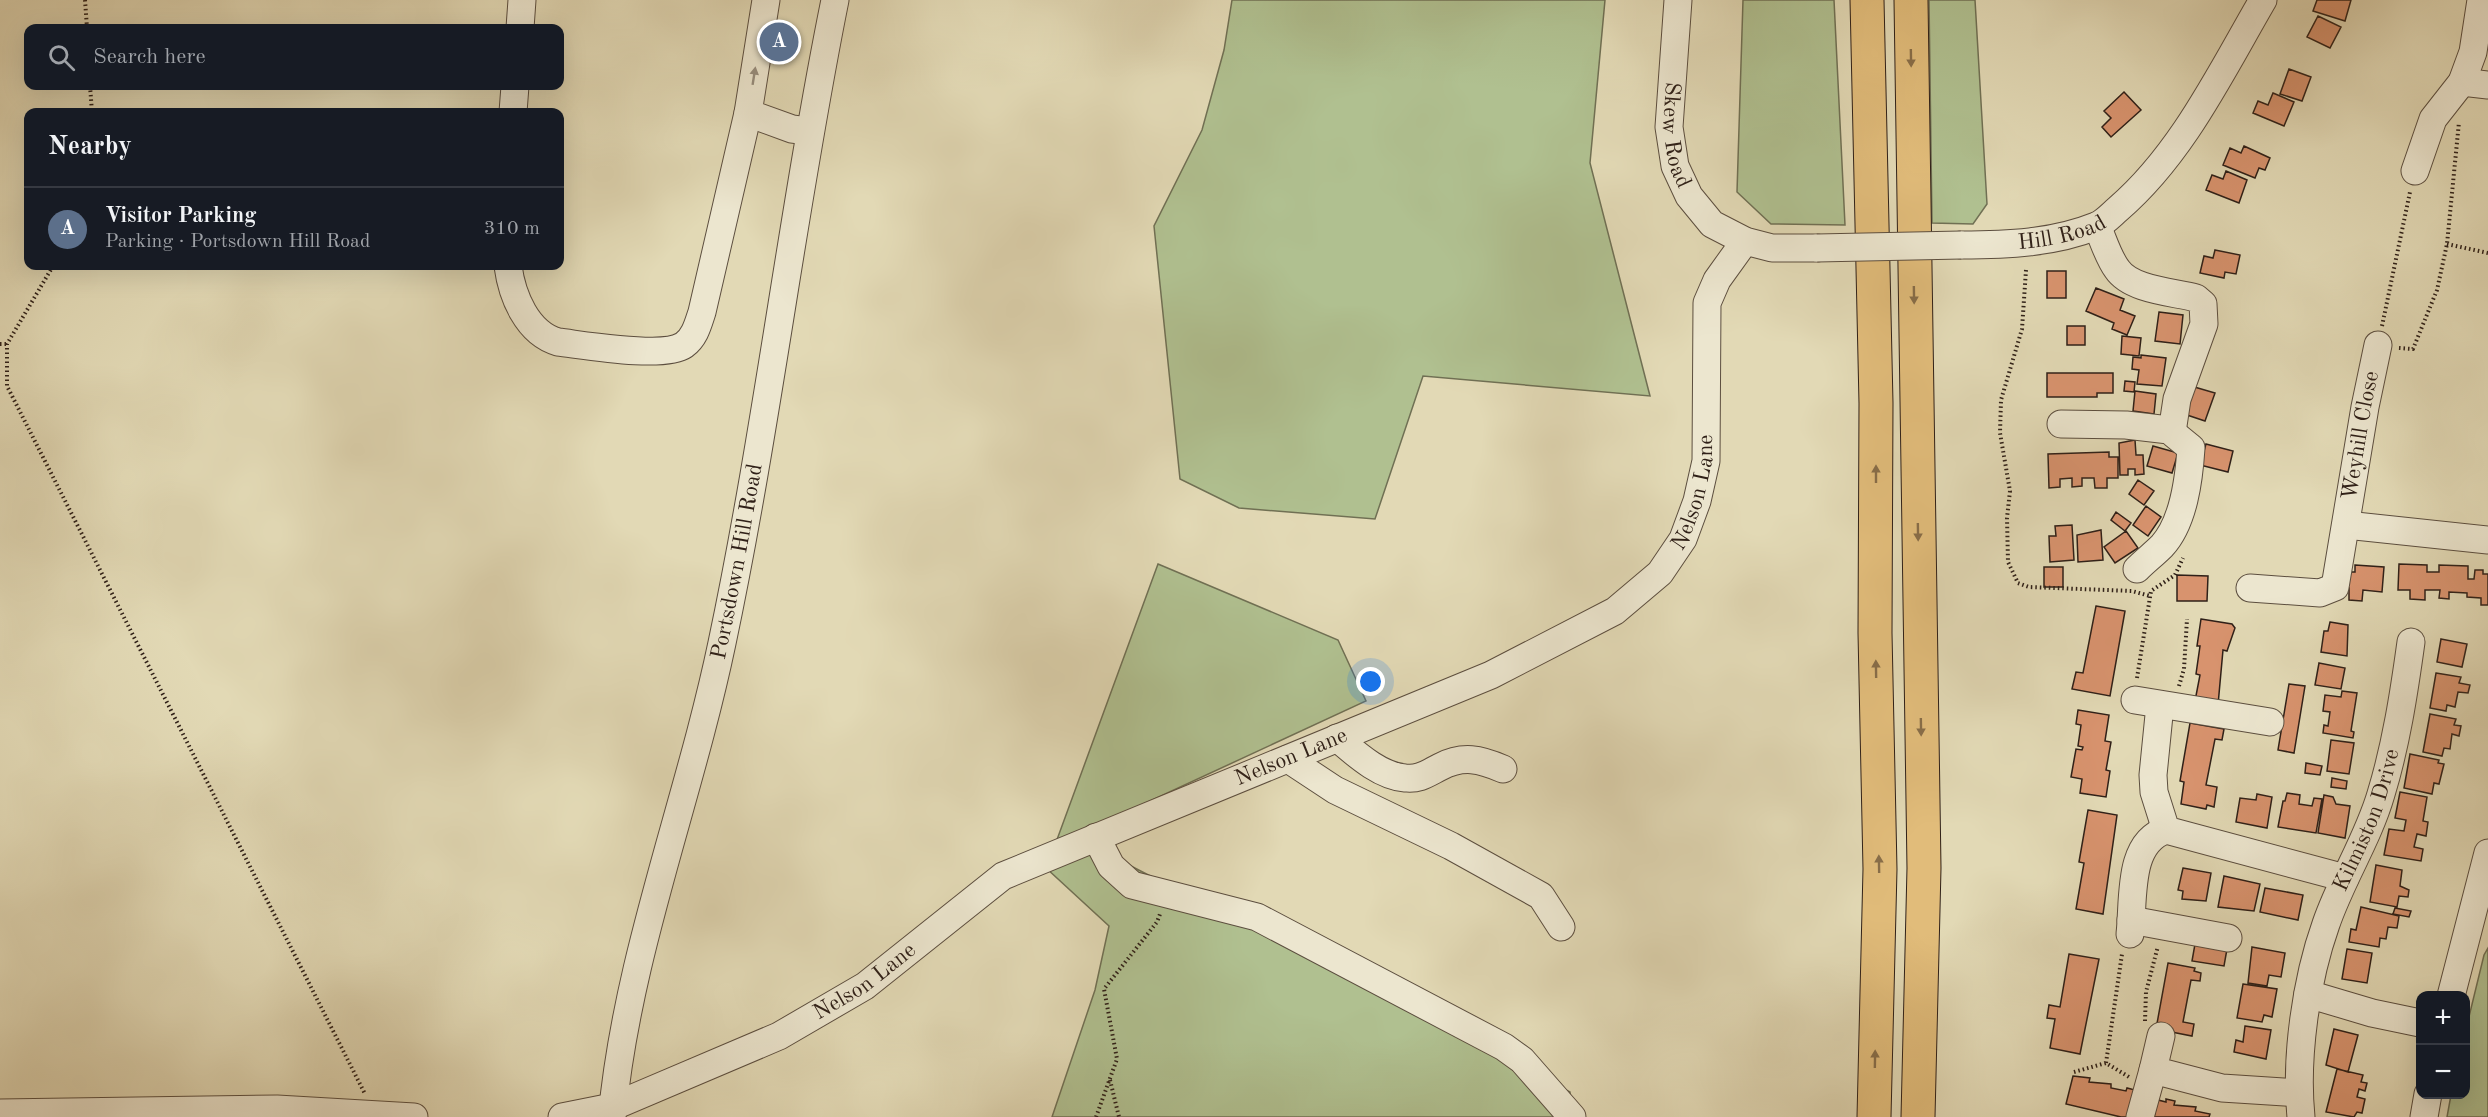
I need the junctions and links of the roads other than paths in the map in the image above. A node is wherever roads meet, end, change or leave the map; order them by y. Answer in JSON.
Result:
{"nodes":[{"id":1,"x":522,"y":0,"type":"edge"},
{"id":2,"x":766,"y":0,"type":"edge"},
{"id":3,"x":835,"y":0,"type":"edge"},
{"id":4,"x":1678,"y":0,"type":"edge"},
{"id":5,"x":1868,"y":0,"type":"edge"},
{"id":6,"x":1911,"y":0,"type":"edge"},
{"id":7,"x":2263,"y":0,"type":"edge"},
{"id":8,"x":2481,"y":0,"type":"edge"},
{"id":9,"x":520,"y":24,"type":"edge"},
{"id":10,"x":2475,"y":83,"type":"edge"},
{"id":11,"x":515,"y":90,"type":"edge"},
{"id":12,"x":513,"y":108,"type":"edge"},
{"id":13,"x":748,"y":113,"type":"junction"},
{"id":14,"x":808,"y":131,"type":"junction"},
{"id":15,"x":2415,"y":171,"type":"road end"},
{"id":16,"x":2097,"y":226,"type":"junction"},
{"id":17,"x":1745,"y":241,"type":"junction"},
{"id":18,"x":509,"y":270,"type":"edge"},
{"id":19,"x":2378,"y":345,"type":"road end"},
{"id":20,"x":2061,"y":424,"type":"dead end"},
{"id":21,"x":2172,"y":432,"type":"junction"},
{"id":22,"x":2343,"y":537,"type":"junction"},
{"id":23,"x":2488,"y":540,"type":"edge"},
{"id":24,"x":2137,"y":569,"type":"dead end"},
{"id":25,"x":2250,"y":588,"type":"dead end"},
{"id":26,"x":2412,"y":642,"type":"dead end"},
{"id":27,"x":2270,"y":722,"type":"dead end"},
{"id":28,"x":1337,"y":738,"type":"junction"},
{"id":29,"x":1288,"y":759,"type":"junction"},
{"id":30,"x":1503,"y":768,"type":"dead end"},
{"id":31,"x":2166,"y":830,"type":"junction"},
{"id":32,"x":1096,"y":837,"type":"junction"},
{"id":33,"x":2488,"y":853,"type":"edge"},
{"id":34,"x":2345,"y":878,"type":"junction"},
{"id":35,"x":2480,"y":917,"type":"edge"},
{"id":36,"x":1561,"y":927,"type":"dead end"},
{"id":37,"x":2228,"y":938,"type":"dead end"},
{"id":38,"x":2453,"y":991,"type":"edge"},
{"id":39,"x":2308,"y":994,"type":"junction"},
{"id":40,"x":2416,"y":1022,"type":"edge"},
{"id":41,"x":2160,"y":1036,"type":"road end"},
{"id":42,"x":2151,"y":1076,"type":"junction"},
{"id":43,"x":2427,"y":1099,"type":"edge"},
{"id":44,"x":2300,"y":1105,"type":"edge"},
{"id":45,"x":612,"y":1112,"type":"edge"},
{"id":46,"x":0,"y":1113,"type":"edge"},
{"id":47,"x":238,"y":1114,"type":"edge"},
{"id":48,"x":414,"y":1117,"type":"edge"},
{"id":49,"x":562,"y":1117,"type":"edge"},
{"id":50,"x":1572,"y":1117,"type":"edge"},
{"id":51,"x":1874,"y":1117,"type":"edge"},
{"id":52,"x":1918,"y":1117,"type":"edge"},
{"id":53,"x":2140,"y":1117,"type":"edge"},
{"id":54,"x":2424,"y":1117,"type":"edge"}],
"edges":[{"from":1,"to":9,"type":"street"},
{"from":13,"to":2,"type":"street","one_way":true},
{"from":3,"to":14,"type":"street","name":"Portsdown Hill Road"},
{"from":4,"to":17,"type":"street","name":"Skew Road"},
{"from":51,"to":5,"type":"highway","one_way":true},
{"from":6,"to":52,"type":"highway","one_way":true},
{"from":7,"to":16,"type":"street","name":"Hill Road"},
{"from":8,"to":10,"type":"street"},
{"from":10,"to":15,"type":"street"},
{"from":11,"to":12,"type":"street"},
{"from":13,"to":14,"type":"street"},
{"from":13,"to":18,"type":"street"},
{"from":14,"to":45,"type":"street","name":"Portsdown Hill Road"},
{"from":16,"to":17,"type":"street","name":"Hill Road","bridge":true},
{"from":16,"to":21,"type":"street"},
{"from":17,"to":28,"type":"street","name":"Nelson Lane"},
{"from":19,"to":22,"type":"street","name":"Weyhill Close"},
{"from":20,"to":21,"type":"street"},
{"from":21,"to":24,"type":"street"},
{"from":22,"to":23,"type":"street","name":"Weyhill Close"},
{"from":22,"to":25,"type":"street"},
{"from":26,"to":34,"type":"street","name":"Kilmiston Drive"},
{"from":27,"to":31,"type":"street"},
{"from":28,"to":29,"type":"street","name":"Nelson Lane"},
{"from":28,"to":30,"type":"street"},
{"from":29,"to":32,"type":"street","name":"Nelson Lane"},
{"from":29,"to":36,"type":"street"},
{"from":31,"to":34,"type":"street"},
{"from":31,"to":37,"type":"street"},
{"from":32,"to":45,"type":"street","name":"Nelson Lane"},
{"from":32,"to":50,"type":"street"},
{"from":33,"to":35,"type":"street"},
{"from":34,"to":39,"type":"street","name":"Kilmiston Drive"},
{"from":35,"to":38,"type":"street"},
{"from":39,"to":40,"type":"street"},
{"from":39,"to":44,"type":"street","name":"Kilmiston Drive"},
{"from":41,"to":42,"type":"street"},
{"from":42,"to":44,"type":"street"},
{"from":42,"to":53,"type":"street"},
{"from":43,"to":54,"type":"street"},
{"from":45,"to":49,"type":"street","name":"Nelson Lane"},
{"from":46,"to":47,"type":"street"},
{"from":47,"to":48,"type":"street"}]}
